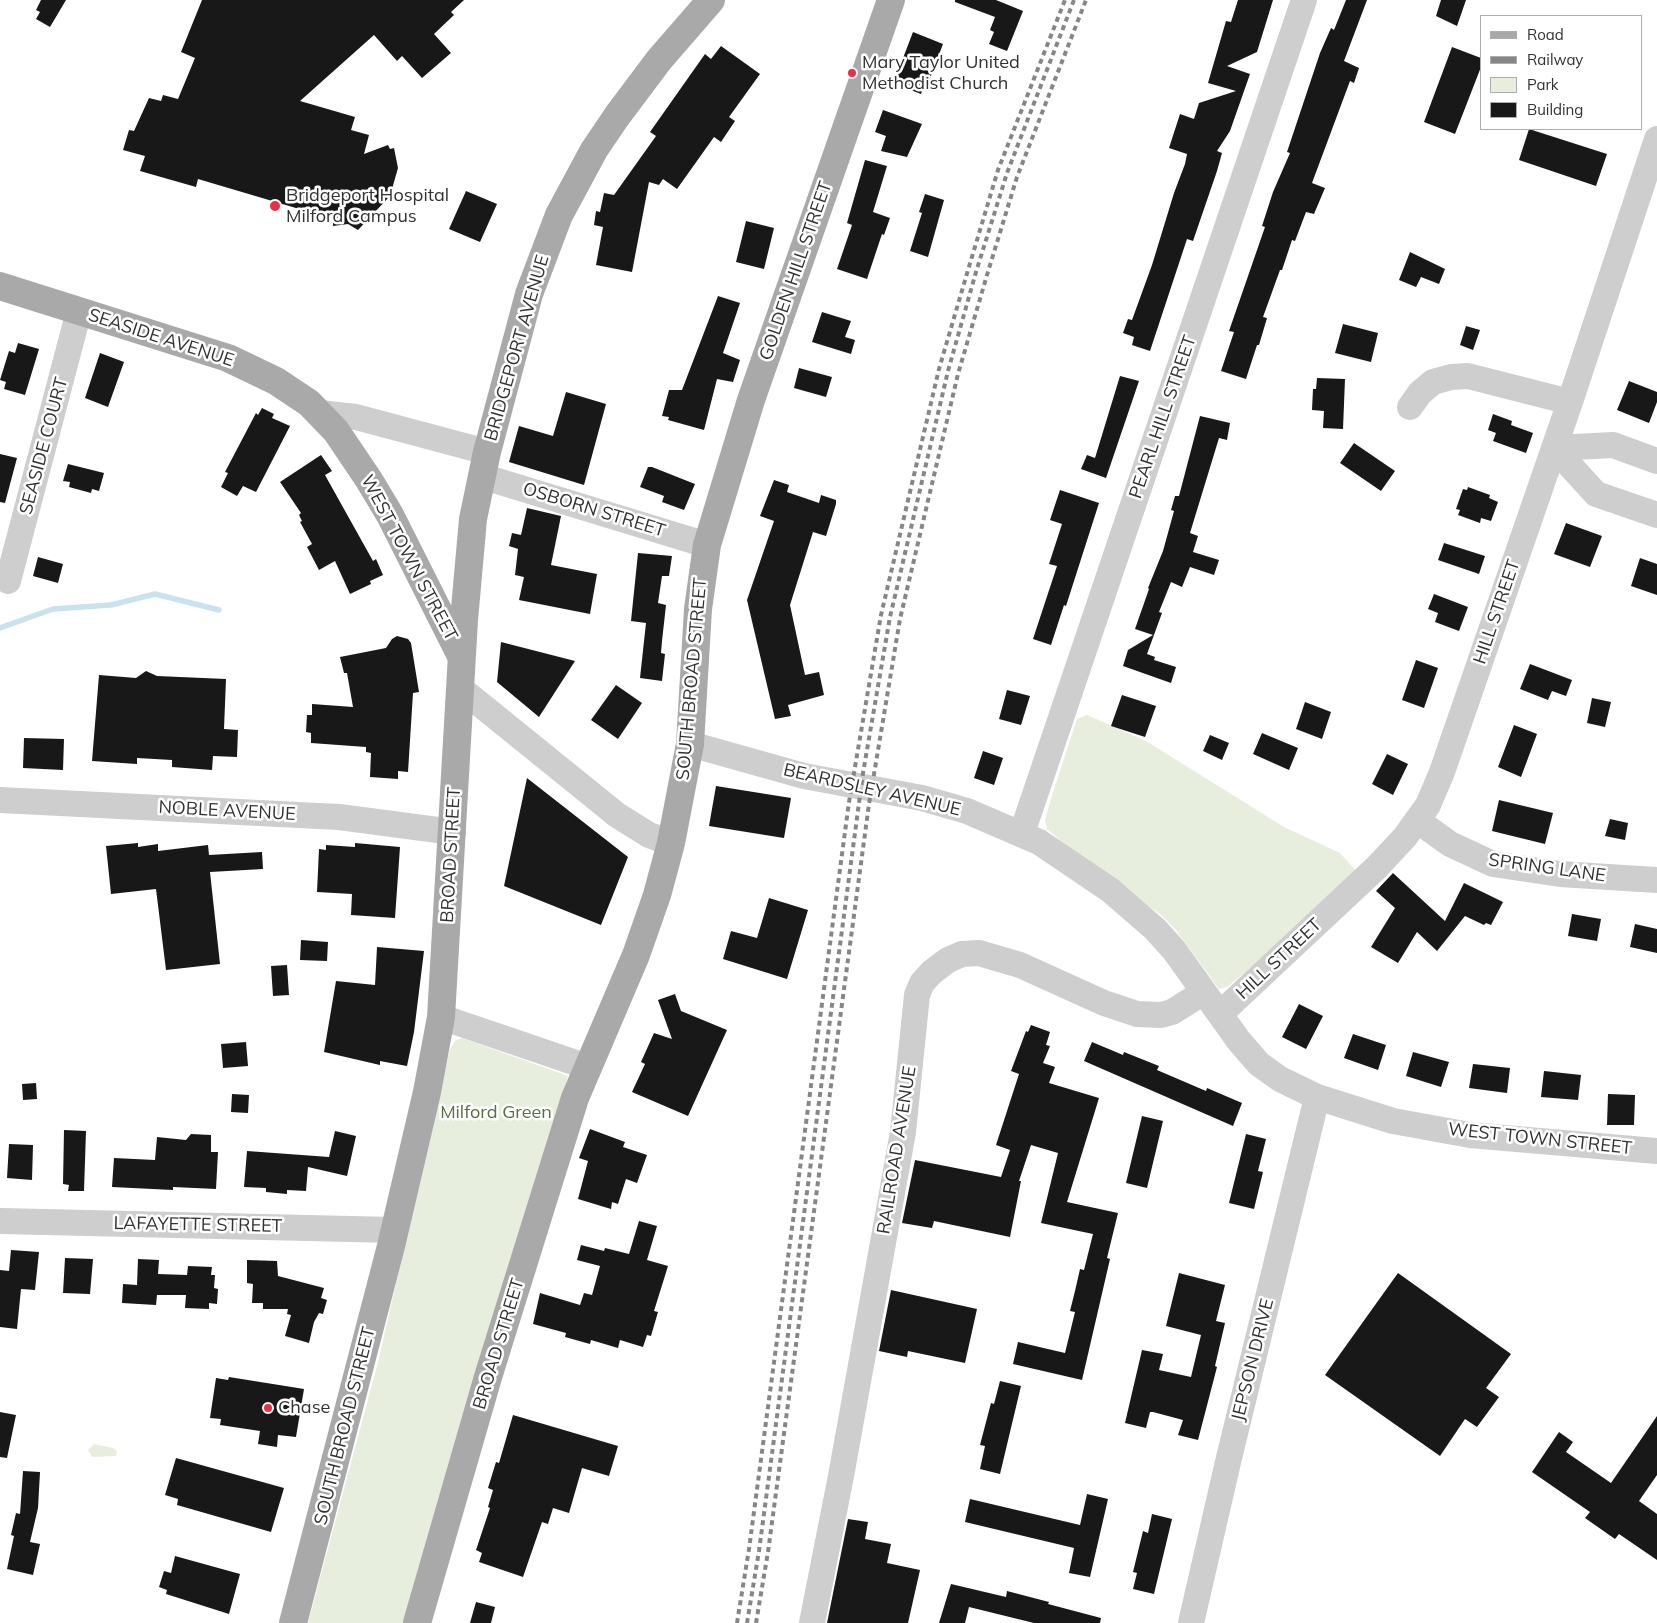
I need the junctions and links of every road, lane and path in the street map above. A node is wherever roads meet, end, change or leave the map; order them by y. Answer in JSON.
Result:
{"nodes":[{"id":1,"x":711,"y":0,"type":"edge"},
{"id":2,"x":891,"y":0,"type":"edge"},
{"id":3,"x":1304,"y":0,"type":"edge"},
{"id":4,"x":1657,"y":139,"type":"edge"},
{"id":5,"x":0,"y":286,"type":"edge"},
{"id":6,"x":79,"y":311,"type":"junction"},
{"id":7,"x":1570,"y":402,"type":"junction"},
{"id":8,"x":1410,"y":407,"type":"dead end"},
{"id":9,"x":320,"y":413,"type":"junction"},
{"id":10,"x":1554,"y":448,"type":"junction"},
{"id":11,"x":1657,"y":461,"type":"edge"},
{"id":12,"x":484,"y":464,"type":"junction"},
{"id":13,"x":1657,"y":515,"type":"edge"},
{"id":14,"x":707,"y":544,"type":"junction"},
{"id":15,"x":8,"y":580,"type":"dead end"},
{"id":16,"x":461,"y":656,"type":"junction"},
{"id":17,"x":460,"y":688,"type":"junction"},
{"id":18,"x":690,"y":744,"type":"junction"},
{"id":19,"x":0,"y":800,"type":"edge"},
{"id":20,"x":1418,"y":821,"type":"junction"},
{"id":21,"x":453,"y":832,"type":"junction"},
{"id":22,"x":1022,"y":833,"type":"junction"},
{"id":23,"x":671,"y":843,"type":"junction"},
{"id":24,"x":1657,"y":880,"type":"edge"},
{"id":25,"x":1204,"y":992,"type":"junction"},
{"id":26,"x":1220,"y":1014,"type":"junction"},
{"id":27,"x":441,"y":1017,"type":"junction"},
{"id":28,"x":588,"y":1067,"type":"junction"},
{"id":29,"x":1317,"y":1097,"type":"junction"},
{"id":30,"x":1657,"y":1151,"type":"edge"},
{"id":31,"x":0,"y":1220,"type":"edge"},
{"id":32,"x":395,"y":1230,"type":"junction"},
{"id":33,"x":293,"y":1623,"type":"edge"},
{"id":34,"x":417,"y":1623,"type":"edge"},
{"id":35,"x":812,"y":1623,"type":"edge"},
{"id":36,"x":1191,"y":1623,"type":"edge"}],
"edges":[{"from":1,"to":12,"type":"main road","name":"BRIDGEPORT AVENUE"},
{"from":2,"to":14,"type":"main road","name":"GOLDEN HILL STREET"},
{"from":3,"to":22,"type":"street","name":"PEARL HILL STREET"},
{"from":4,"to":7,"type":"street","name":"HILL STREET"},
{"from":5,"to":6,"type":"main road","name":"SEASIDE AVENUE"},
{"from":6,"to":9,"type":"main road","name":"SEASIDE AVENUE"},
{"from":6,"to":15,"type":"street","name":"SEASIDE COURT"},
{"from":7,"to":8,"type":"street"},
{"from":7,"to":10,"type":"street","name":"HILL STREET"},
{"from":9,"to":12,"type":"street","name":"SEASIDE AVENUE"},
{"from":9,"to":16,"type":"main road","name":"WEST TOWN STREET"},
{"from":10,"to":11,"type":"street"},
{"from":10,"to":13,"type":"street"},
{"from":10,"to":20,"type":"street","name":"HILL STREET"},
{"from":12,"to":14,"type":"street","name":"OSBORN STREET"},
{"from":12,"to":16,"type":"main road","name":"BROAD STREET"},
{"from":14,"to":18,"type":"main road","name":"SOUTH BROAD STREET"},
{"from":16,"to":17,"type":"main road","name":"BROAD STREET"},
{"from":17,"to":21,"type":"main road","name":"BROAD STREET"},
{"from":17,"to":23,"type":"street"},
{"from":18,"to":22,"type":"street","name":"BEARDSLEY AVENUE"},
{"from":18,"to":23,"type":"main road","name":"SOUTH BROAD STREET"},
{"from":19,"to":21,"type":"street","name":"NOBLE AVENUE"},
{"from":20,"to":24,"type":"street","name":"SPRING LANE"},
{"from":20,"to":26,"type":"street","name":"HILL STREET"},
{"from":21,"to":27,"type":"main road","name":"BROAD STREET"},
{"from":22,"to":25,"type":"street","name":"BEARDSLEY AVENUE"},
{"from":23,"to":28,"type":"main road","name":"SOUTH BROAD STREET"},
{"from":25,"to":26,"type":"street","name":"BEARDSLEY AVENUE"},
{"from":25,"to":35,"type":"street","name":"RAILROAD AVENUE"},
{"from":26,"to":29,"type":"street","name":"WEST TOWN STREET"},
{"from":27,"to":28,"type":"street"},
{"from":27,"to":32,"type":"main road","name":"BROAD STREET"},
{"from":28,"to":34,"type":"main road","name":"BROAD STREET"},
{"from":29,"to":30,"type":"street","name":"WEST TOWN STREET"},
{"from":29,"to":36,"type":"street","name":"JEPSON DRIVE"},
{"from":31,"to":32,"type":"street","name":"LAFAYETTE STREET"},
{"from":32,"to":33,"type":"main road","name":"SOUTH BROAD STREET"}]}
